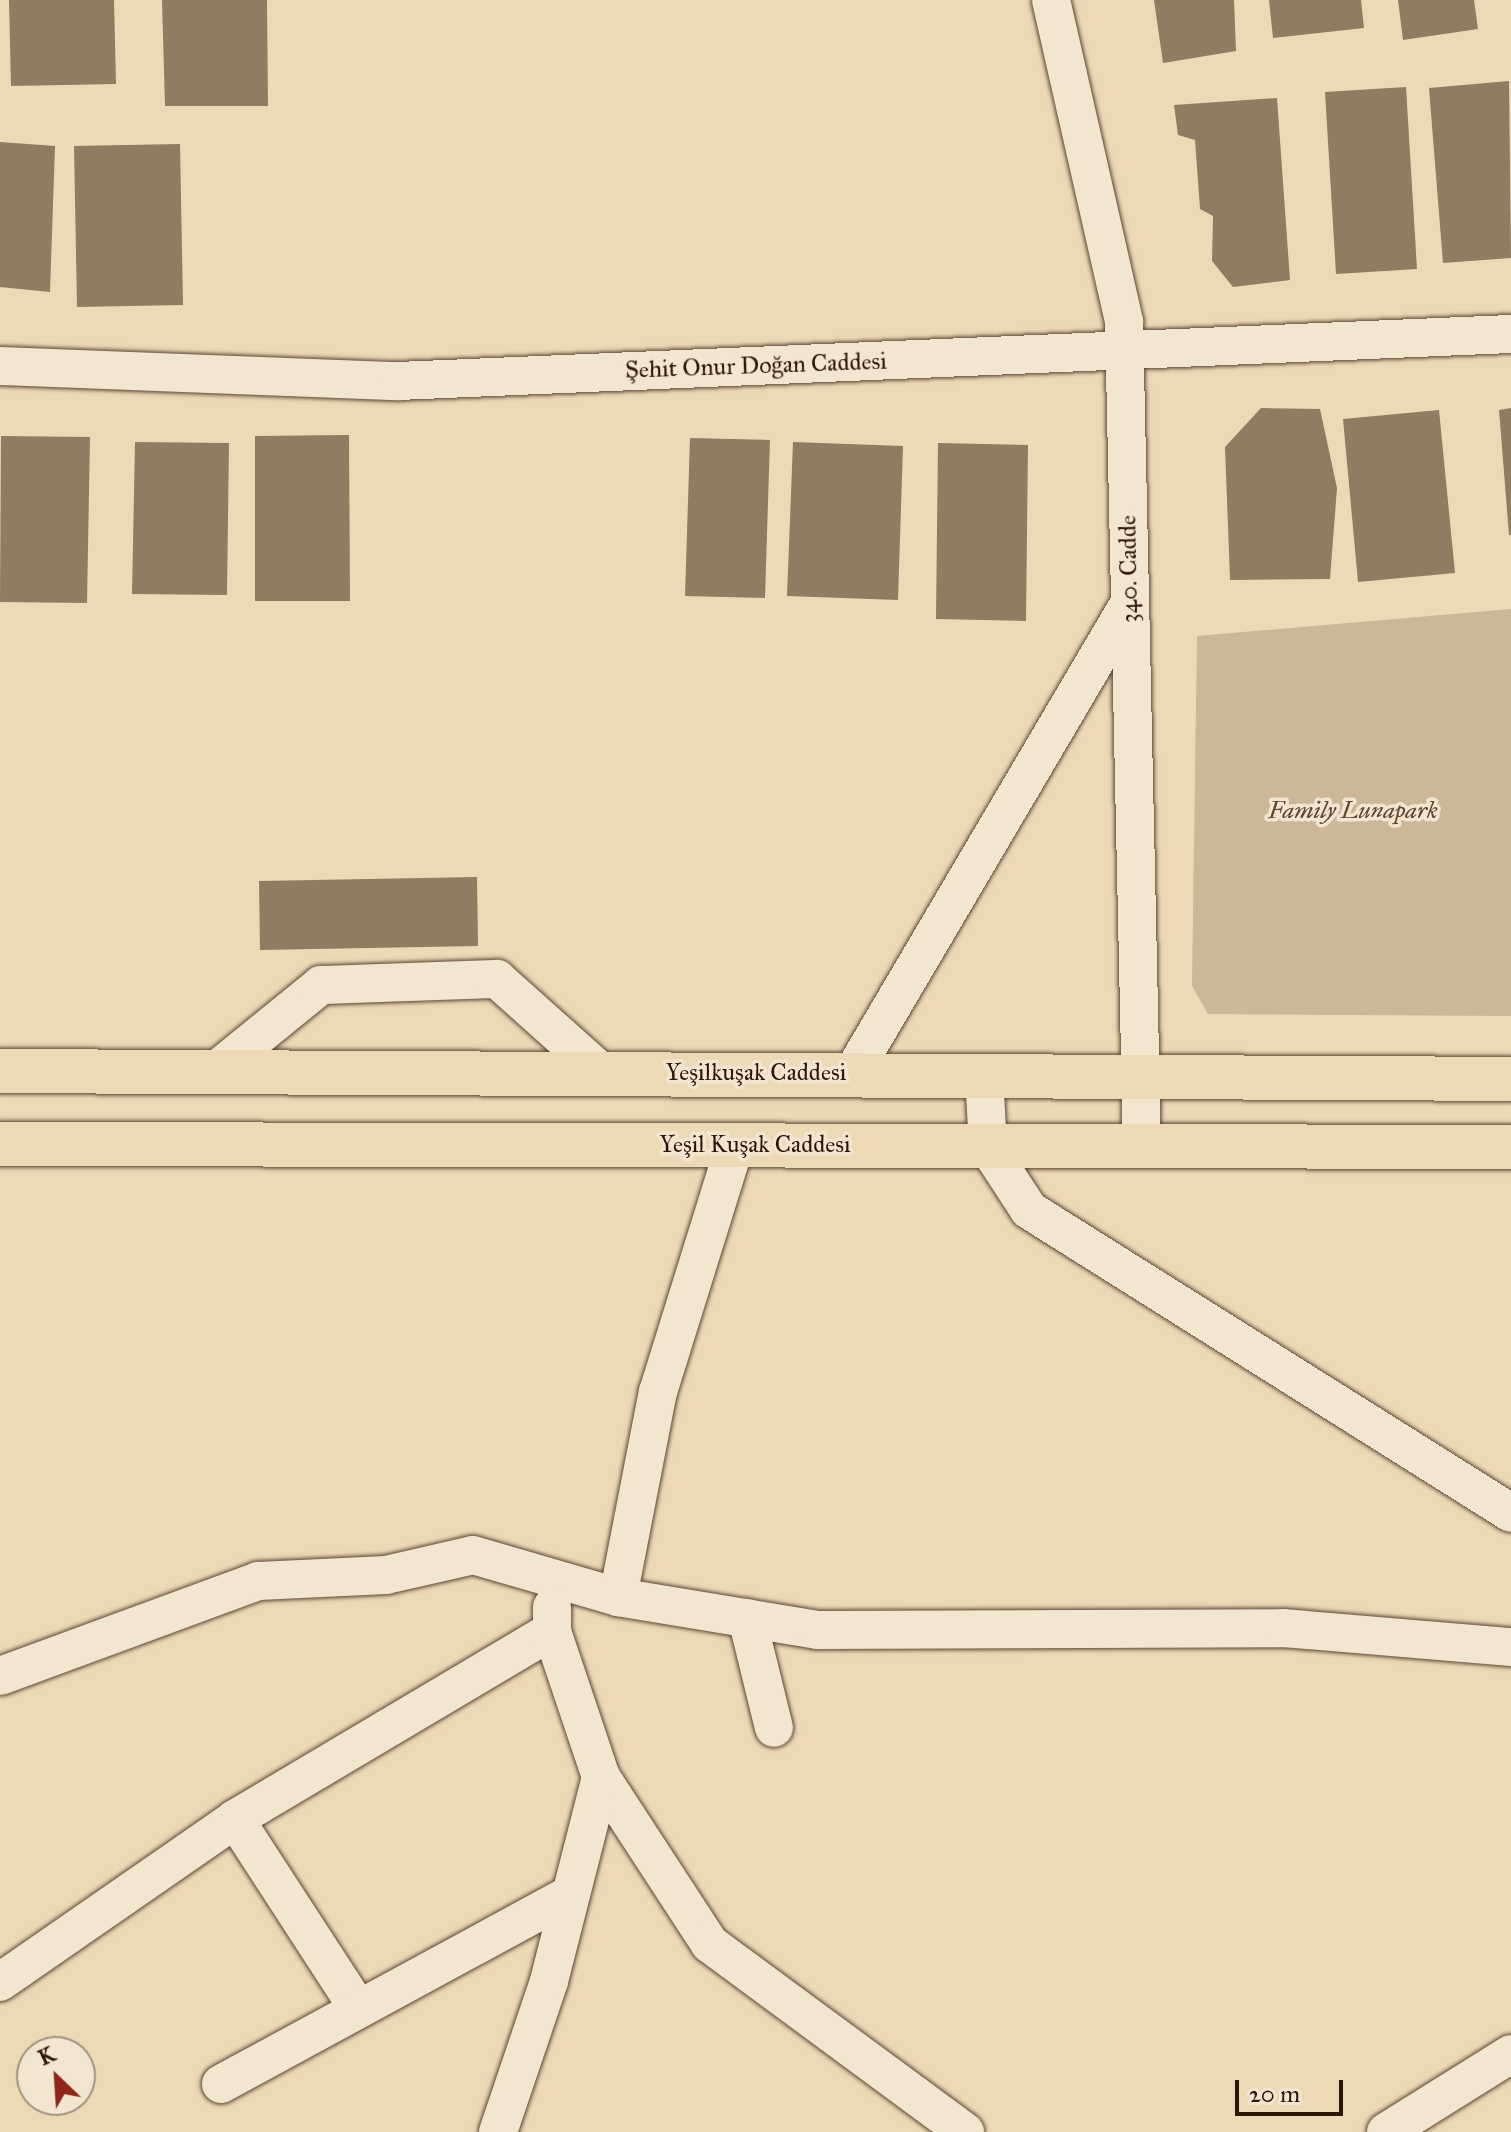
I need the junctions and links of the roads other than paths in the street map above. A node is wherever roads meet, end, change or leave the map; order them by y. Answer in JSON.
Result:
{"nodes":[{"id":1,"x":1051,"y":0,"type":"edge"},
{"id":2,"x":1511,"y":334,"type":"edge"},
{"id":3,"x":1124,"y":350,"type":"junction"},
{"id":4,"x":0,"y":366,"type":"edge"},
{"id":5,"x":1130,"y":603,"type":"junction"},
{"id":6,"x":0,"y":1071,"type":"edge"},
{"id":7,"x":214,"y":1072,"type":"junction"},
{"id":8,"x":602,"y":1073,"type":"junction"},
{"id":9,"x":852,"y":1074,"type":"junction"},
{"id":10,"x":984,"y":1074,"type":"junction"},
{"id":11,"x":1140,"y":1075,"type":"junction"},
{"id":12,"x":1511,"y":1079,"type":"edge"},
{"id":13,"x":0,"y":1144,"type":"edge"},
{"id":14,"x":735,"y":1145,"type":"junction"},
{"id":15,"x":1142,"y":1146,"type":"junction"},
{"id":16,"x":988,"y":1147,"type":"junction"},
{"id":17,"x":1511,"y":1147,"type":"edge"},
{"id":18,"x":1511,"y":1513,"type":"edge"},
{"id":19,"x":552,"y":1581,"type":"junction"},
{"id":20,"x":618,"y":1597,"type":"junction"},
{"id":21,"x":747,"y":1618,"type":"junction"},
{"id":22,"x":552,"y":1631,"type":"junction"},
{"id":23,"x":1511,"y":1647,"type":"edge"},
{"id":24,"x":0,"y":1676,"type":"edge"},
{"id":25,"x":774,"y":1728,"type":"dead end"},
{"id":26,"x":601,"y":1777,"type":"junction"},
{"id":27,"x":235,"y":1819,"type":"junction"},
{"id":28,"x":567,"y":1896,"type":"junction"},
{"id":29,"x":0,"y":1982,"type":"edge"},
{"id":30,"x":356,"y":2005,"type":"junction"},
{"id":31,"x":1511,"y":2054,"type":"edge"},
{"id":32,"x":221,"y":2084,"type":"dead end"},
{"id":33,"x":498,"y":2132,"type":"edge"},
{"id":34,"x":965,"y":2132,"type":"edge"},
{"id":35,"x":1386,"y":2132,"type":"edge"}],
"edges":[{"from":1,"to":3,"type":"street","name":"340. Cadde"},
{"from":2,"to":3,"type":"street","name":"Şehit Onur Doğan Caddesi"},
{"from":3,"to":4,"type":"street","name":"Şehit Onur Doğan Caddesi"},
{"from":3,"to":5,"type":"street","name":"340. Cadde"},
{"from":5,"to":9,"type":"street"},
{"from":5,"to":11,"type":"street","name":"340. Cadde"},
{"from":6,"to":7,"type":"main road","name":"Yeşilkuşak Caddesi"},
{"from":7,"to":8,"type":"main road","name":"Yeşilkuşak Caddesi"},
{"from":7,"to":8,"type":"street"},
{"from":8,"to":9,"type":"main road","name":"Yeşilkuşak Caddesi"},
{"from":9,"to":10,"type":"main road","name":"Yeşilkuşak Caddesi"},
{"from":10,"to":11,"type":"main road","name":"Yeşilkuşak Caddesi"},
{"from":10,"to":16,"type":"street"},
{"from":11,"to":12,"type":"main road","name":"Yeşilkuşak Caddesi"},
{"from":11,"to":15,"type":"street","name":"340. Cadde"},
{"from":13,"to":14,"type":"main road","name":"Yeşil Kuşak Caddesi"},
{"from":14,"to":16,"type":"main road","name":"Yeşil Kuşak Caddesi"},
{"from":14,"to":20,"type":"street"},
{"from":15,"to":16,"type":"main road","name":"Yeşil Kuşak Caddesi"},
{"from":15,"to":17,"type":"main road","name":"Yeşil Kuşak Caddesi"},
{"from":16,"to":18,"type":"street"},
{"from":19,"to":20,"type":"street"},
{"from":19,"to":22,"type":"street"},
{"from":19,"to":24,"type":"street"},
{"from":20,"to":21,"type":"street"},
{"from":21,"to":23,"type":"street"},
{"from":21,"to":25,"type":"street"},
{"from":22,"to":26,"type":"street"},
{"from":22,"to":27,"type":"street"},
{"from":26,"to":28,"type":"street"},
{"from":26,"to":34,"type":"street"},
{"from":27,"to":29,"type":"street"},
{"from":27,"to":30,"type":"street"},
{"from":28,"to":30,"type":"street"},
{"from":28,"to":33,"type":"street"},
{"from":30,"to":32,"type":"street"},
{"from":31,"to":35,"type":"street"}]}
